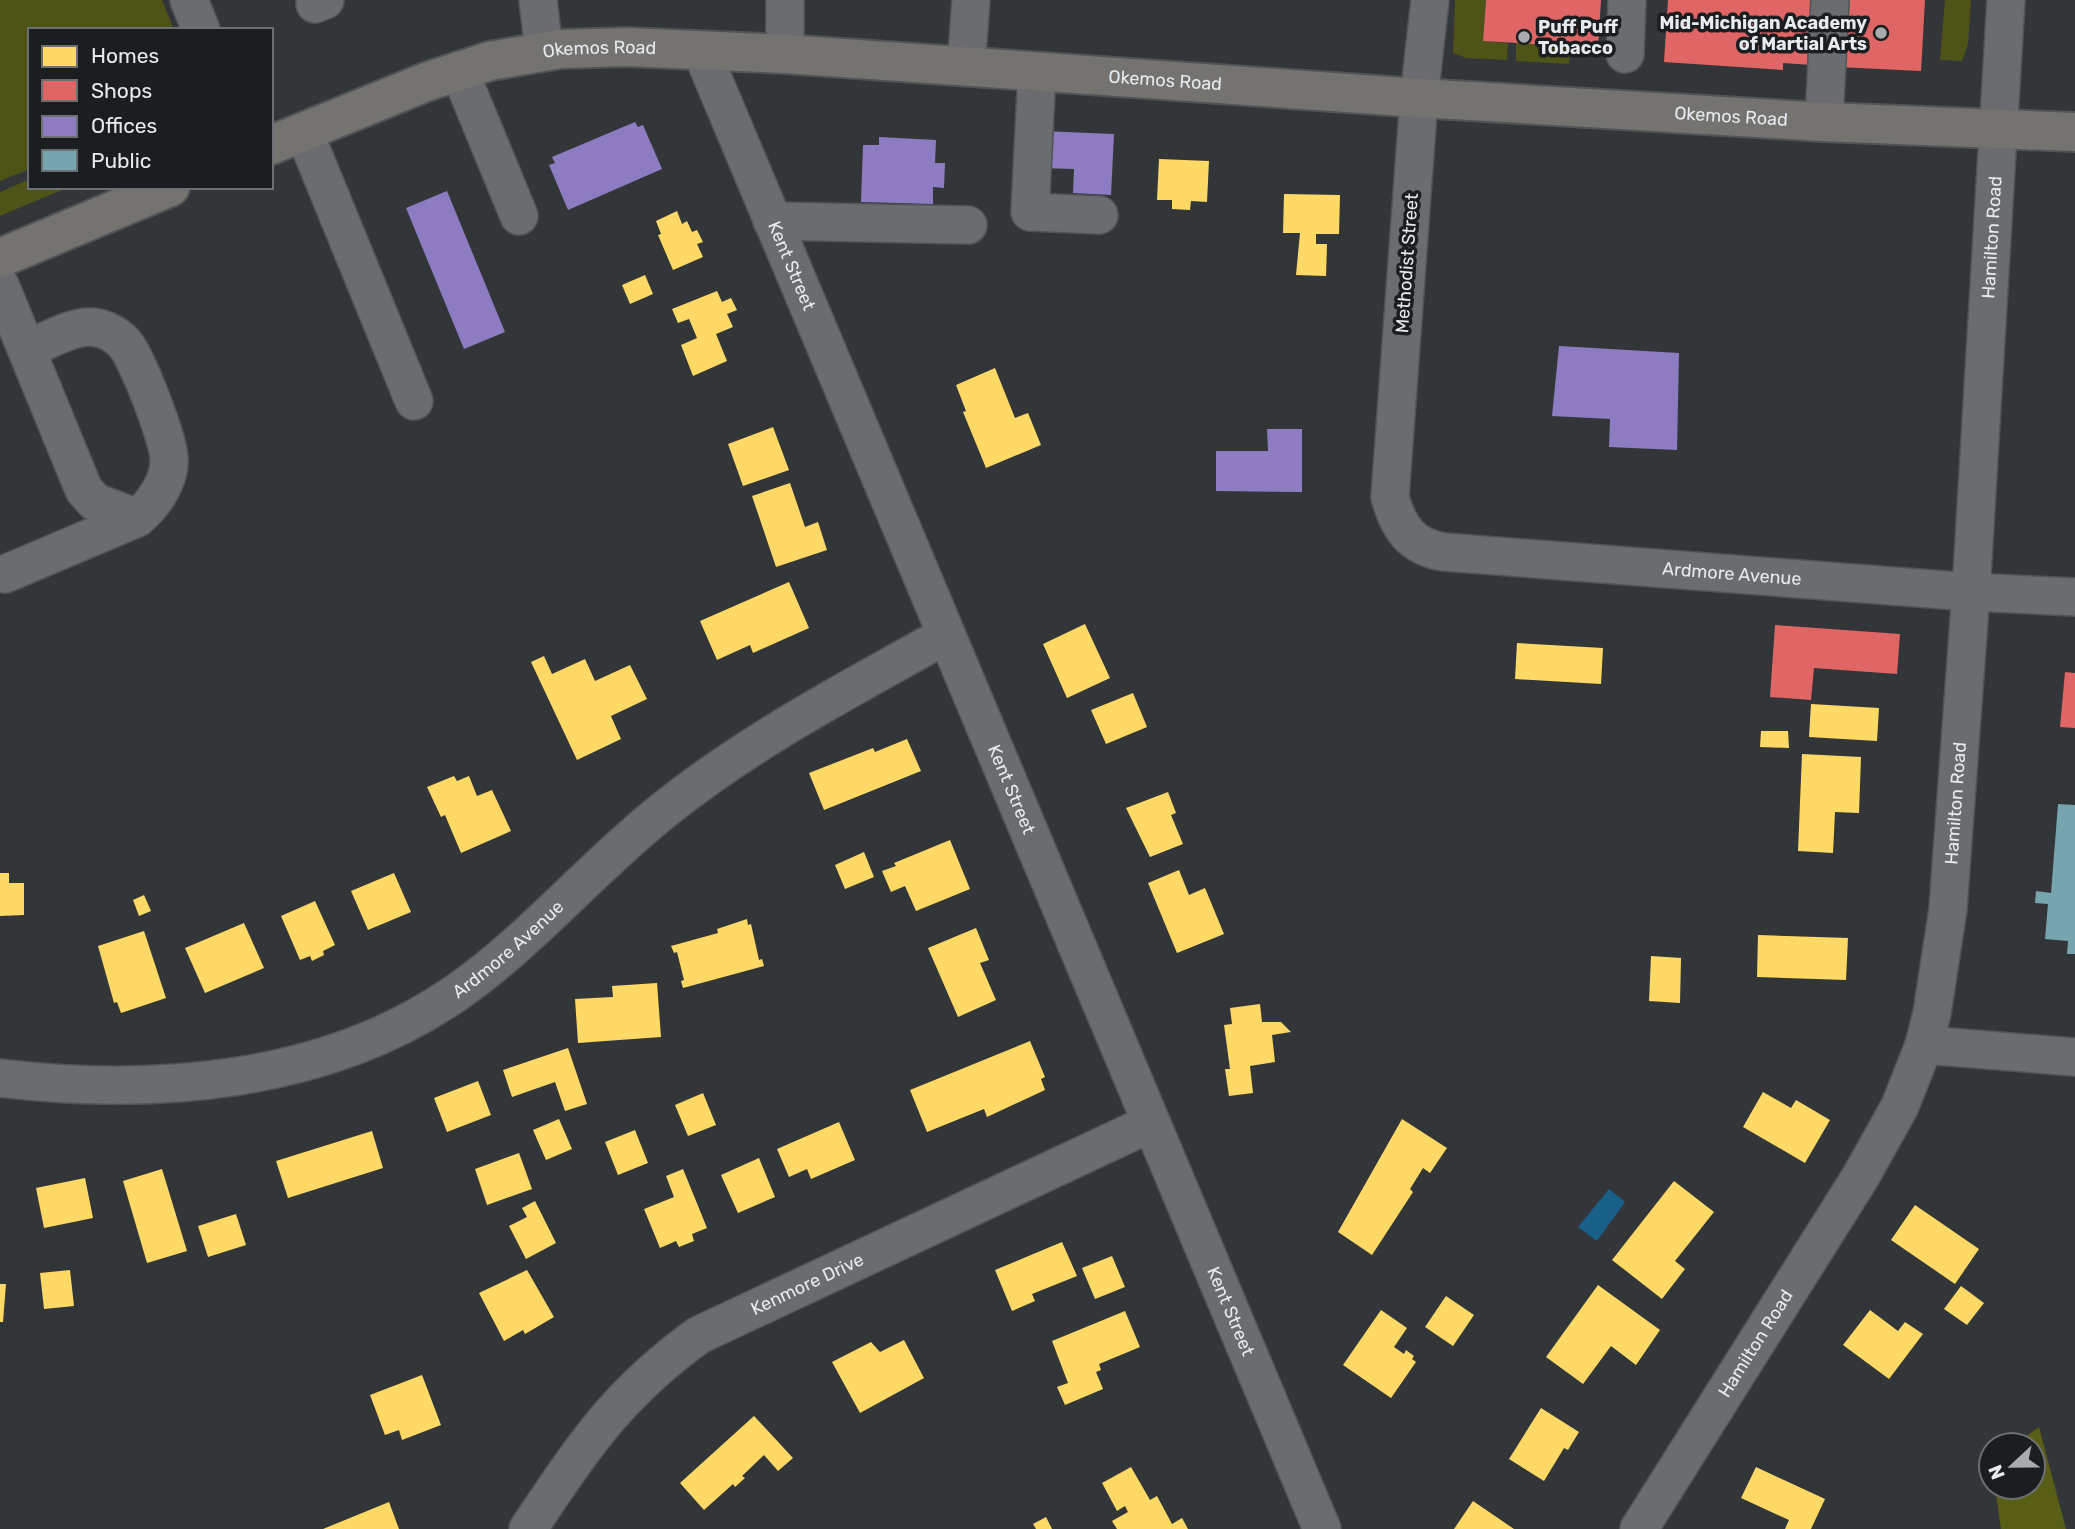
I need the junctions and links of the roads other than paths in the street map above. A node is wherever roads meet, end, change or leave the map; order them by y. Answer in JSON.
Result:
{"nodes":[{"id":1,"x":189,"y":0,"type":"edge"},
{"id":2,"x":538,"y":0,"type":"edge"},
{"id":3,"x":785,"y":0,"type":"edge"},
{"id":4,"x":971,"y":0,"type":"edge"},
{"id":5,"x":1430,"y":0,"type":"edge"},
{"id":6,"x":1627,"y":0,"type":"edge"},
{"id":7,"x":1830,"y":0,"type":"edge"},
{"id":8,"x":2006,"y":0,"type":"edge"},
{"id":9,"x":200,"y":28,"type":"edge"},
{"id":10,"x":701,"y":50,"type":"junction"},
{"id":11,"x":544,"y":51,"type":"junction"},
{"id":12,"x":785,"y":54,"type":"junction"},
{"id":13,"x":1625,"y":54,"type":"dead end"},
{"id":14,"x":966,"y":67,"type":"junction"},
{"id":15,"x":459,"y":70,"type":"junction"},
{"id":16,"x":1037,"y":72,"type":"junction"},
{"id":17,"x":1419,"y":98,"type":"junction"},
{"id":18,"x":1824,"y":122,"type":"junction"},
{"id":19,"x":1997,"y":127,"type":"junction"},
{"id":20,"x":2075,"y":132,"type":"edge"},
{"id":21,"x":288,"y":139,"type":"edge"},
{"id":22,"x":165,"y":189,"type":"edge"},
{"id":23,"x":1099,"y":215,"type":"dead end"},
{"id":24,"x":519,"y":216,"type":"dead end"},
{"id":25,"x":772,"y":221,"type":"junction"},
{"id":26,"x":968,"y":225,"type":"dead end"},
{"id":27,"x":0,"y":258,"type":"edge"},
{"id":28,"x":0,"y":285,"type":"edge"},
{"id":29,"x":19,"y":359,"type":"edge"},
{"id":30,"x":414,"y":401,"type":"dead end"},
{"id":31,"x":137,"y":518,"type":"junction"},
{"id":32,"x":1399,"y":525,"type":"joint"},
{"id":33,"x":5,"y":574,"type":"dead end"},
{"id":34,"x":1971,"y":592,"type":"junction"},
{"id":35,"x":2075,"y":597,"type":"edge"},
{"id":36,"x":946,"y":635,"type":"junction"},
{"id":37,"x":1924,"y":1045,"type":"junction"},
{"id":38,"x":2075,"y":1057,"type":"edge"},
{"id":39,"x":0,"y":1078,"type":"edge"},
{"id":40,"x":1151,"y":1123,"type":"junction"},
{"id":41,"x":528,"y":1529,"type":"edge"},
{"id":42,"x":1322,"y":1529,"type":"edge"},
{"id":43,"x":1639,"y":1529,"type":"edge"}],
"edges":[{"from":1,"to":9,"type":"street"},
{"from":2,"to":11,"type":"street"},
{"from":3,"to":12,"type":"street"},
{"from":4,"to":14,"type":"street"},
{"from":5,"to":17,"type":"street","name":"Methodist Street"},
{"from":6,"to":13,"type":"street"},
{"from":7,"to":18,"type":"street"},
{"from":8,"to":19,"type":"street","name":"Hamilton Road"},
{"from":10,"to":11,"type":"main road","name":"Okemos Road"},
{"from":10,"to":12,"type":"main road","name":"Okemos Road"},
{"from":10,"to":25,"type":"street","name":"Kent Street"},
{"from":11,"to":15,"type":"main road","name":"Okemos Road"},
{"from":12,"to":14,"type":"main road","name":"Okemos Road"},
{"from":14,"to":16,"type":"main road","name":"Okemos Road"},
{"from":15,"to":21,"type":"main road","name":"Okemos Road"},
{"from":15,"to":24,"type":"street"},
{"from":16,"to":17,"type":"main road","name":"Okemos Road"},
{"from":16,"to":23,"type":"street"},
{"from":17,"to":18,"type":"main road","name":"Okemos Road"},
{"from":17,"to":32,"type":"street","name":"Methodist Street"},
{"from":18,"to":19,"type":"main road","name":"Okemos Road"},
{"from":19,"to":20,"type":"main road","name":"Okemos Road"},
{"from":19,"to":34,"type":"street","name":"Hamilton Road"},
{"from":21,"to":30,"type":"street"},
{"from":22,"to":27,"type":"main road"},
{"from":25,"to":26,"type":"street"},
{"from":25,"to":36,"type":"street","name":"Kent Street"},
{"from":28,"to":29,"type":"street"},
{"from":29,"to":31,"type":"street"},
{"from":29,"to":31,"type":"street"},
{"from":31,"to":33,"type":"street"},
{"from":32,"to":34,"type":"street","name":"Ardmore Avenue"},
{"from":34,"to":35,"type":"street","name":"Ardmore Avenue"},
{"from":34,"to":37,"type":"street","name":"Hamilton Road"},
{"from":36,"to":39,"type":"street","name":"Ardmore Avenue"},
{"from":36,"to":40,"type":"street","name":"Kent Street"},
{"from":37,"to":38,"type":"street"},
{"from":37,"to":43,"type":"street","name":"Hamilton Road"},
{"from":40,"to":41,"type":"street","name":"Kenmore Drive"},
{"from":40,"to":42,"type":"street","name":"Kent Street"}]}
